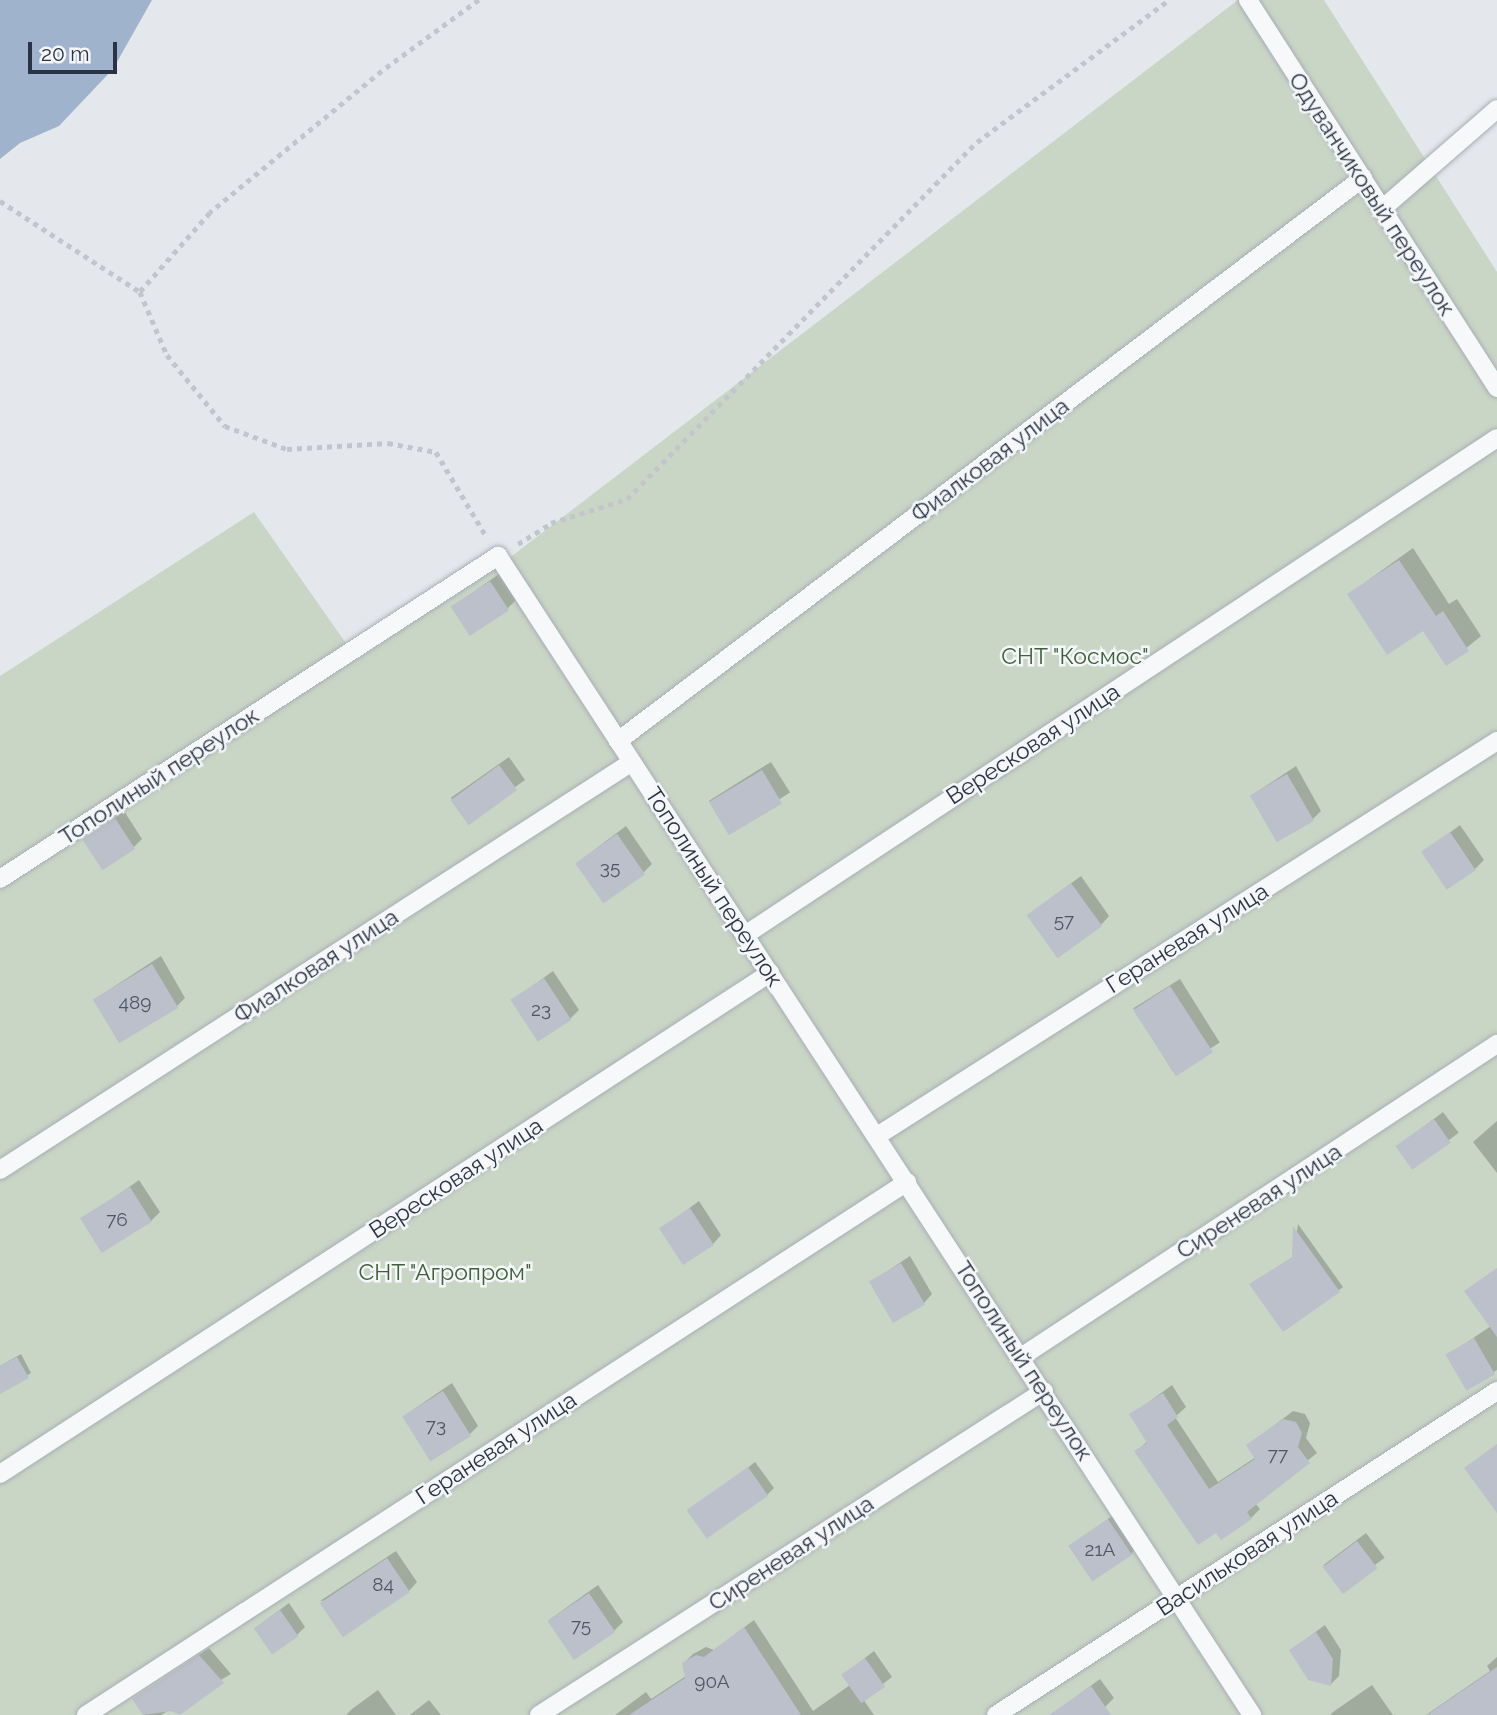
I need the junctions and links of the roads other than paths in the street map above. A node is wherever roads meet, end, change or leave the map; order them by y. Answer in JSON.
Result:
{"nodes":[{"id":1,"x":1248,"y":0,"type":"edge"},
{"id":2,"x":1497,"y":109,"type":"edge"},
{"id":3,"x":1363,"y":178,"type":"junction"},
{"id":4,"x":1382,"y":209,"type":"junction"},
{"id":5,"x":1497,"y":388,"type":"edge"},
{"id":6,"x":1497,"y":439,"type":"edge"},
{"id":7,"x":618,"y":741,"type":"junction"},
{"id":8,"x":1497,"y":741,"type":"edge"},
{"id":9,"x":632,"y":762,"type":"junction"},
{"id":10,"x":0,"y":879,"type":"edge"},
{"id":11,"x":745,"y":934,"type":"junction"},
{"id":12,"x":770,"y":973,"type":"junction"},
{"id":13,"x":1497,"y":1044,"type":"edge"},
{"id":14,"x":877,"y":1136,"type":"junction"},
{"id":15,"x":0,"y":1170,"type":"edge"},
{"id":16,"x":907,"y":1182,"type":"junction"},
{"id":17,"x":1021,"y":1357,"type":"junction"},
{"id":18,"x":1044,"y":1391,"type":"junction"},
{"id":19,"x":1497,"y":1391,"type":"edge"},
{"id":20,"x":0,"y":1474,"type":"edge"},
{"id":21,"x":1179,"y":1598,"type":"junction"},
{"id":22,"x":86,"y":1715,"type":"edge"},
{"id":23,"x":539,"y":1715,"type":"edge"},
{"id":24,"x":996,"y":1715,"type":"edge"},
{"id":25,"x":1252,"y":1715,"type":"edge"}],
"edges":[{"from":1,"to":3,"type":"lane","name":"Одуванчиковый переулок"},
{"from":2,"to":4,"type":"lane"},
{"from":3,"to":4,"type":"lane","name":"Одуванчиковый переулок"},
{"from":3,"to":7,"type":"lane","name":"Фиалковая улица"},
{"from":4,"to":5,"type":"lane","name":"Одуванчиковый переулок"},
{"from":6,"to":11,"type":"lane","name":"Вересковая улица"},
{"from":7,"to":9,"type":"lane","name":"Тополиный переулок"},
{"from":7,"to":10,"type":"lane","name":"Тополиный переулок"},
{"from":8,"to":14,"type":"lane","name":"Гераневая улица"},
{"from":9,"to":11,"type":"lane","name":"Тополиный переулок"},
{"from":9,"to":15,"type":"lane","name":"Фиалковая улица"},
{"from":11,"to":12,"type":"lane","name":"Тополиный переулок"},
{"from":12,"to":14,"type":"lane","name":"Тополиный переулок"},
{"from":12,"to":20,"type":"lane","name":"Вересковая улица"},
{"from":13,"to":17,"type":"lane","name":"Сиреневая улица"},
{"from":14,"to":16,"type":"lane","name":"Тополиный переулок"},
{"from":16,"to":17,"type":"lane","name":"Тополиный переулок"},
{"from":16,"to":22,"type":"lane","name":"Гераневая улица"},
{"from":17,"to":18,"type":"lane","name":"Тополиный переулок"},
{"from":18,"to":21,"type":"lane","name":"Тополиный переулок"},
{"from":18,"to":23,"type":"lane","name":"Сиреневая улица"},
{"from":19,"to":21,"type":"lane","name":"Васильковая улица"},
{"from":21,"to":24,"type":"lane","name":"Васильковая улица"},
{"from":21,"to":25,"type":"lane","name":"Тополиный переулок"}]}
